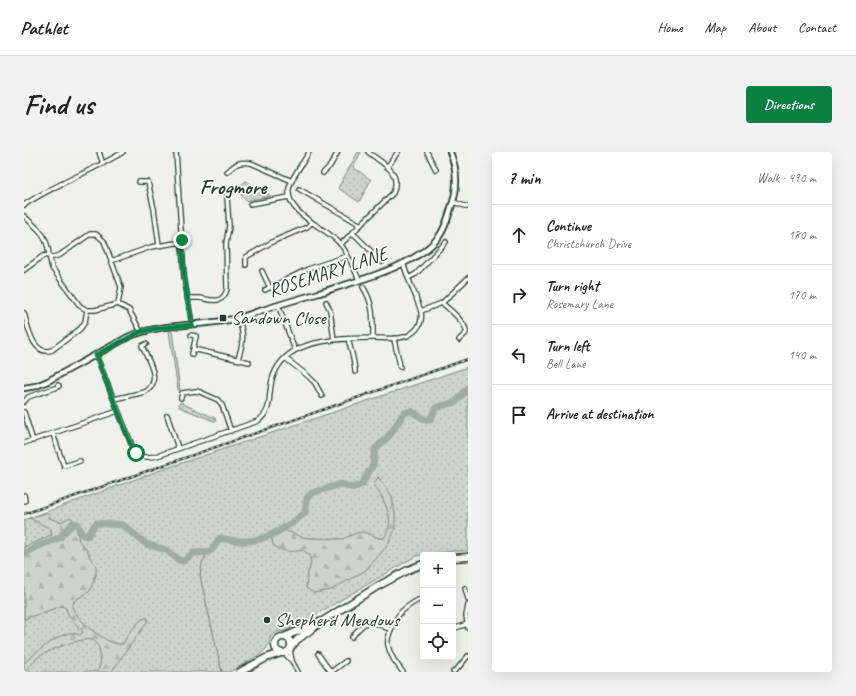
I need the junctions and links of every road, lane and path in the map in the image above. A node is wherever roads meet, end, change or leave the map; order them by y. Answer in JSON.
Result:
{"nodes":[{"id":1,"x":99,"y":152,"type":"edge"},
{"id":2,"x":123,"y":152,"type":"edge"},
{"id":3,"x":176,"y":152,"type":"edge"},
{"id":4,"x":309,"y":152,"type":"edge"},
{"id":5,"x":338,"y":152,"type":"edge"},
{"id":6,"x":368,"y":152,"type":"edge"},
{"id":7,"x":398,"y":152,"type":"edge"},
{"id":8,"x":427,"y":152,"type":"edge"},
{"id":9,"x":452,"y":153,"type":"edge"},
{"id":10,"x":103,"y":164,"type":"junction"},
{"id":11,"x":387,"y":167,"type":"junction"},
{"id":12,"x":436,"y":170,"type":"dead end"},
{"id":13,"x":226,"y":172,"type":"dead end"},
{"id":14,"x":323,"y":173,"type":"dead end"},
{"id":15,"x":292,"y":181,"type":"junction"},
{"id":16,"x":139,"y":182,"type":"dead end"},
{"id":17,"x":227,"y":189,"type":"dead end"},
{"id":18,"x":299,"y":189,"type":"dead end"},
{"id":19,"x":289,"y":197,"type":"junction"},
{"id":20,"x":453,"y":202,"type":"junction"},
{"id":21,"x":250,"y":204,"type":"dead end"},
{"id":22,"x":24,"y":206,"type":"edge"},
{"id":23,"x":468,"y":207,"type":"edge"},
{"id":24,"x":24,"y":216,"type":"edge"},
{"id":25,"x":312,"y":222,"type":"junction"},
{"id":26,"x":361,"y":225,"type":"junction"},
{"id":27,"x":353,"y":233,"type":"junction"},
{"id":28,"x":182,"y":242,"type":"junction"},
{"id":29,"x":446,"y":242,"type":"dead end"},
{"id":30,"x":341,"y":244,"type":"junction"},
{"id":31,"x":159,"y":245,"type":"junction"},
{"id":32,"x":50,"y":256,"type":"junction"},
{"id":33,"x":347,"y":256,"type":"junction"},
{"id":34,"x":111,"y":261,"type":"junction"},
{"id":35,"x":382,"y":262,"type":"dead end"},
{"id":36,"x":403,"y":263,"type":"junction"},
{"id":37,"x":246,"y":265,"type":"dead end"},
{"id":38,"x":24,"y":270,"type":"edge"},
{"id":39,"x":262,"y":271,"type":"dead end"},
{"id":40,"x":408,"y":278,"type":"junction"},
{"id":41,"x":468,"y":278,"type":"edge"},
{"id":42,"x":359,"y":280,"type":"junction"},
{"id":43,"x":363,"y":287,"type":"dead end"},
{"id":44,"x":270,"y":288,"type":"junction"},
{"id":45,"x":265,"y":290,"type":"dead end"},
{"id":46,"x":187,"y":298,"type":"junction"},
{"id":47,"x":326,"y":302,"type":"dead end"},
{"id":48,"x":442,"y":303,"type":"junction"},
{"id":49,"x":118,"y":304,"type":"junction"},
{"id":50,"x":278,"y":305,"type":"junction"},
{"id":51,"x":87,"y":310,"type":"junction"},
{"id":52,"x":421,"y":311,"type":"junction"},
{"id":53,"x":24,"y":314,"type":"edge"},
{"id":54,"x":238,"y":318,"type":"junction"},
{"id":55,"x":192,"y":325,"type":"junction"},
{"id":56,"x":140,"y":332,"type":"junction"},
{"id":57,"x":191,"y":335,"type":"dead end"},
{"id":58,"x":348,"y":338,"type":"junction"},
{"id":59,"x":373,"y":338,"type":"junction"},
{"id":60,"x":394,"y":338,"type":"junction"},
{"id":61,"x":334,"y":340,"type":"junction"},
{"id":62,"x":459,"y":340,"type":"dead end"},
{"id":63,"x":146,"y":344,"type":"dead end"},
{"id":64,"x":193,"y":349,"type":"junction"},
{"id":65,"x":295,"y":350,"type":"junction"},
{"id":66,"x":192,"y":354,"type":"dead end"},
{"id":67,"x":96,"y":355,"type":"junction"},
{"id":68,"x":285,"y":358,"type":"junction"},
{"id":69,"x":238,"y":359,"type":"junction"},
{"id":70,"x":249,"y":362,"type":"dead end"},
{"id":71,"x":400,"y":367,"type":"dead end"},
{"id":72,"x":354,"y":372,"type":"dead end"},
{"id":73,"x":58,"y":385,"type":"dead end"},
{"id":74,"x":24,"y":388,"type":"edge"},
{"id":75,"x":322,"y":396,"type":"dead end"},
{"id":76,"x":182,"y":398,"type":"dead end"},
{"id":77,"x":114,"y":399,"type":"junction"},
{"id":78,"x":24,"y":402,"type":"edge"},
{"id":79,"x":118,"y":411,"type":"junction"},
{"id":80,"x":24,"y":412,"type":"edge"},
{"id":81,"x":167,"y":415,"type":"dead end"},
{"id":82,"x":231,"y":431,"type":"junction"},
{"id":83,"x":53,"y":434,"type":"junction"},
{"id":84,"x":33,"y":441,"type":"junction"},
{"id":85,"x":24,"y":443,"type":"edge"},
{"id":86,"x":178,"y":448,"type":"junction"},
{"id":87,"x":80,"y":461,"type":"dead end"},
{"id":88,"x":64,"y":466,"type":"junction"},
{"id":89,"x":60,"y":468,"type":"dead end"},
{"id":90,"x":24,"y":495,"type":"edge"},
{"id":91,"x":25,"y":501,"type":"edge"},
{"id":92,"x":468,"y":557,"type":"edge"},
{"id":93,"x":456,"y":558,"type":"edge"},
{"id":94,"x":420,"y":565,"type":"edge"},
{"id":95,"x":465,"y":588,"type":"dead end"},
{"id":96,"x":420,"y":599,"type":"edge"},
{"id":97,"x":468,"y":599,"type":"edge"},
{"id":98,"x":468,"y":605,"type":"edge"},
{"id":99,"x":324,"y":620,"type":"junction"},
{"id":100,"x":468,"y":626,"type":"edge"},
{"id":101,"x":456,"y":628,"type":"edge"},
{"id":102,"x":391,"y":630,"type":"junction"},
{"id":103,"x":284,"y":637,"type":"junction"},
{"id":104,"x":352,"y":637,"type":"dead end"},
{"id":105,"x":275,"y":646,"type":"junction"},
{"id":106,"x":290,"y":648,"type":"junction"},
{"id":107,"x":282,"y":653,"type":"junction"},
{"id":108,"x":318,"y":654,"type":"dead end"},
{"id":109,"x":468,"y":656,"type":"edge"},
{"id":110,"x":266,"y":658,"type":"junction"},
{"id":111,"x":292,"y":661,"type":"junction"},
{"id":112,"x":346,"y":661,"type":"dead end"},
{"id":113,"x":240,"y":672,"type":"edge"},
{"id":114,"x":298,"y":672,"type":"edge"},
{"id":115,"x":331,"y":672,"type":"edge"},
{"id":116,"x":403,"y":672,"type":"edge"},
{"id":117,"x":453,"y":672,"type":"edge"}],
"edges":[{"from":1,"to":10,"type":"street"},
{"from":2,"to":10,"type":"street"},
{"from":3,"to":28,"type":"street"},
{"from":4,"to":15,"type":"street"},
{"from":5,"to":14,"type":"street"},
{"from":6,"to":11,"type":"street"},
{"from":7,"to":11,"type":"street"},
{"from":8,"to":12,"type":"street"},
{"from":9,"to":20,"type":"street","name":"ROSEMARY LANE"},
{"from":10,"to":22,"type":"street"},
{"from":11,"to":26,"type":"street"},
{"from":13,"to":15,"type":"street"},
{"from":15,"to":19,"type":"street"},
{"from":16,"to":31,"type":"street"},
{"from":17,"to":46,"type":"street"},
{"from":18,"to":26,"type":"street"},
{"from":19,"to":21,"type":"street"},
{"from":19,"to":25,"type":"street"},
{"from":20,"to":23,"type":"street"},
{"from":20,"to":36,"type":"street","name":"ROSEMARY LANE"},
{"from":24,"to":32,"type":"street"},
{"from":25,"to":30,"type":"street"},
{"from":25,"to":37,"type":"street"},
{"from":26,"to":27,"type":"street"},
{"from":27,"to":30,"type":"street"},
{"from":27,"to":35,"type":"street"},
{"from":28,"to":31,"type":"street"},
{"from":28,"to":46,"type":"street"},
{"from":29,"to":40,"type":"street"},
{"from":30,"to":33,"type":"street"},
{"from":31,"to":34,"type":"street"},
{"from":32,"to":34,"type":"street"},
{"from":32,"to":38,"type":"street"},
{"from":32,"to":51,"type":"street"},
{"from":33,"to":42,"type":"street"},
{"from":33,"to":44,"type":"street"},
{"from":34,"to":49,"type":"street"},
{"from":36,"to":40,"type":"street"},
{"from":36,"to":42,"type":"street","name":"ROSEMARY LANE"},
{"from":39,"to":44,"type":"street"},
{"from":40,"to":52,"type":"street"},
{"from":41,"to":48,"type":"street"},
{"from":42,"to":50,"type":"street","name":"ROSEMARY LANE"},
{"from":43,"to":59,"type":"street"},
{"from":44,"to":45,"type":"street"},
{"from":46,"to":55,"type":"street"},
{"from":47,"to":61,"type":"street"},
{"from":48,"to":52,"type":"street"},
{"from":48,"to":62,"type":"street"},
{"from":49,"to":51,"type":"street"},
{"from":49,"to":56,"type":"street"},
{"from":50,"to":54,"type":"street","name":"ROSEMARY LANE"},
{"from":50,"to":65,"type":"street"},
{"from":51,"to":53,"type":"street"},
{"from":52,"to":60,"type":"street"},
{"from":54,"to":55,"type":"street","name":"ROSEMARY LANE"},
{"from":54,"to":69,"type":"street"},
{"from":55,"to":56,"type":"street","name":"ROSEMARY LANE"},
{"from":56,"to":67,"type":"street","name":"ROSEMARY LANE"},
{"from":57,"to":64,"type":"street"},
{"from":58,"to":59,"type":"street"},
{"from":58,"to":61,"type":"street"},
{"from":58,"to":72,"type":"street"},
{"from":59,"to":60,"type":"street"},
{"from":60,"to":71,"type":"street"},
{"from":61,"to":65,"type":"street"},
{"from":63,"to":77,"type":"street"},
{"from":64,"to":66,"type":"street"},
{"from":64,"to":69,"type":"street"},
{"from":65,"to":68,"type":"street"},
{"from":67,"to":74,"type":"street","name":"ROSEMARY LANE"},
{"from":67,"to":77,"type":"street"},
{"from":68,"to":75,"type":"street"},
{"from":68,"to":82,"type":"street"},
{"from":69,"to":70,"type":"street"},
{"from":73,"to":78,"type":"street"},
{"from":76,"to":82,"type":"street"},
{"from":77,"to":79,"type":"street"},
{"from":79,"to":83,"type":"street"},
{"from":79,"to":86,"type":"street"},
{"from":80,"to":84,"type":"street"},
{"from":81,"to":86,"type":"street"},
{"from":82,"to":86,"type":"street"},
{"from":83,"to":84,"type":"street"},
{"from":83,"to":88,"type":"street"},
{"from":84,"to":85,"type":"street"},
{"from":87,"to":88,"type":"street"},
{"from":88,"to":89,"type":"street"},
{"from":90,"to":91,"type":"street"},
{"from":92,"to":93,"type":"main road"},
{"from":94,"to":99,"type":"main road"},
{"from":95,"to":97,"type":"street"},
{"from":96,"to":102,"type":"street"},
{"from":98,"to":100,"type":"street"},
{"from":99,"to":103,"type":"main road"},
{"from":99,"to":106,"type":"main road"},
{"from":100,"to":101,"type":"street"},
{"from":102,"to":104,"type":"street"},
{"from":102,"to":116,"type":"street"},
{"from":103,"to":105,"type":"main road"},
{"from":103,"to":106,"type":"main road"},
{"from":105,"to":107,"type":"main road"},
{"from":105,"to":110,"type":"main road"},
{"from":106,"to":107,"type":"main road"},
{"from":106,"to":111,"type":"street"},
{"from":107,"to":110,"type":"main road"},
{"from":107,"to":111,"type":"street"},
{"from":108,"to":115,"type":"street"},
{"from":109,"to":117,"type":"street"},
{"from":110,"to":113,"type":"main road"},
{"from":111,"to":114,"type":"street"},
{"from":112,"to":115,"type":"street"}]}
